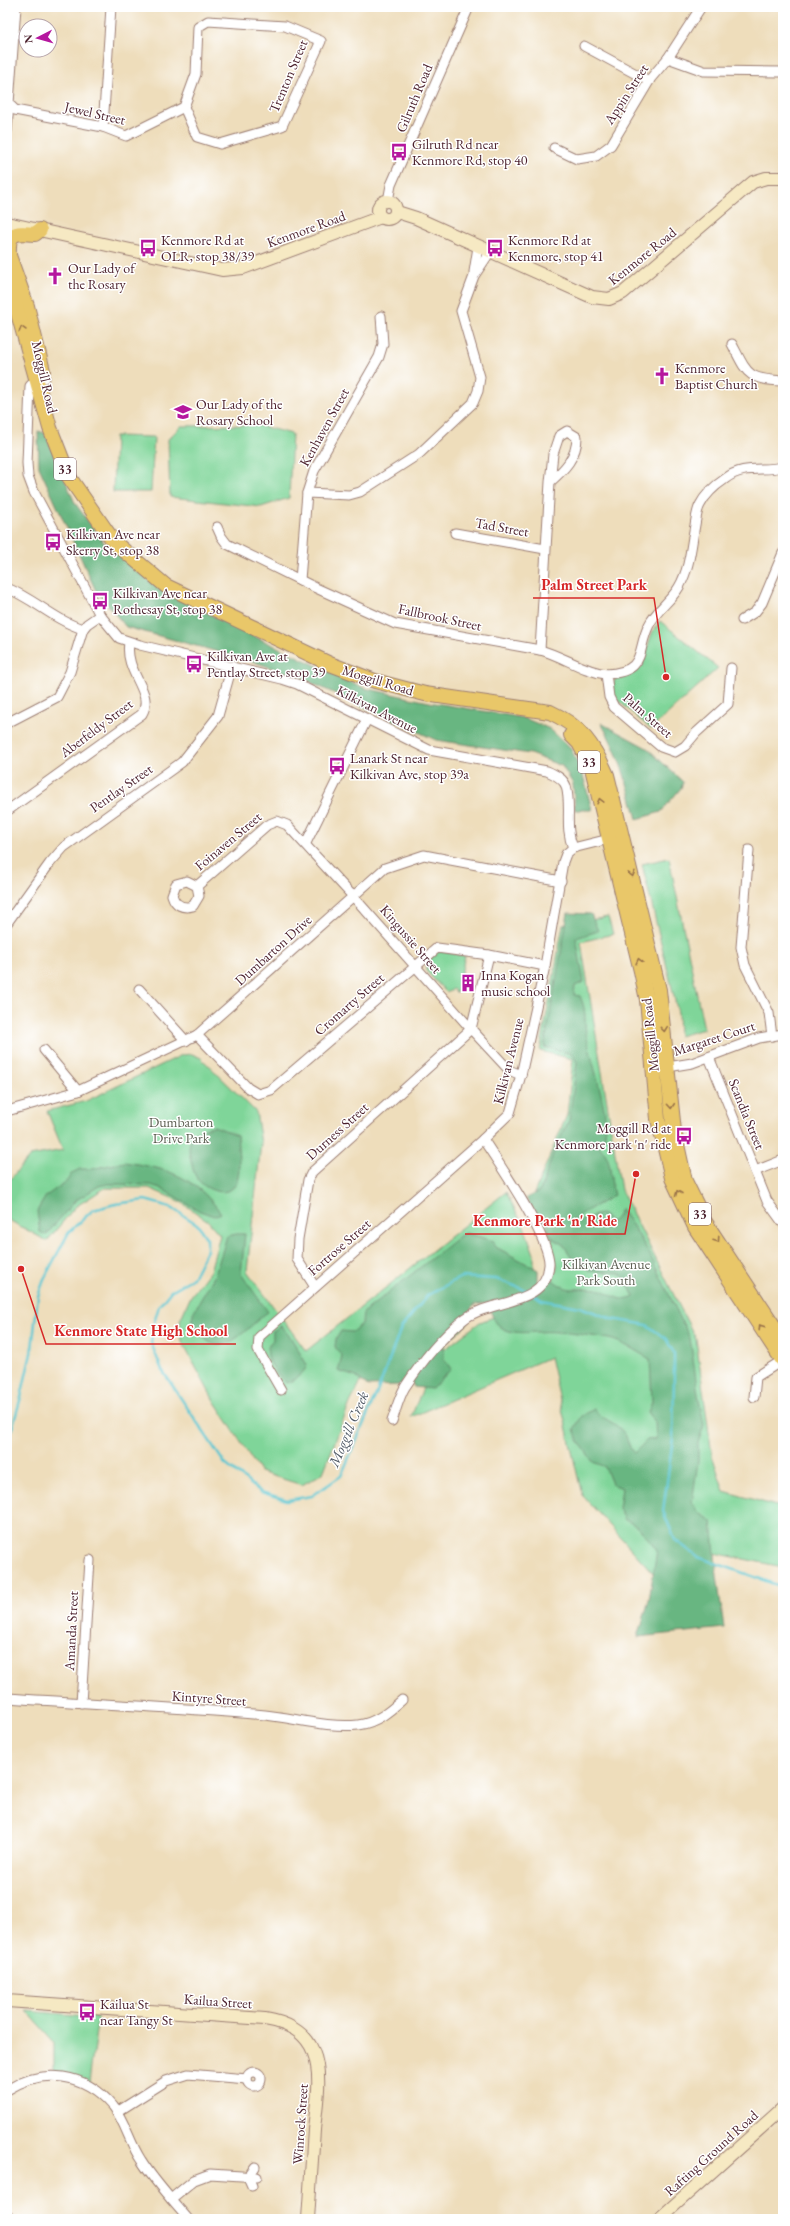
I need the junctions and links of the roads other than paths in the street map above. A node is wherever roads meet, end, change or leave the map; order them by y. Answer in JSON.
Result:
{"nodes":[{"id":1,"x":16,"y":7,"type":"edge"},
{"id":2,"x":111,"y":7,"type":"edge"},
{"id":3,"x":469,"y":7,"type":"edge"},
{"id":4,"x":701,"y":7,"type":"edge"},
{"id":5,"x":584,"y":46,"type":"dead end"},
{"id":6,"x":668,"y":58,"type":"junction"},
{"id":7,"x":783,"y":72,"type":"edge"},
{"id":8,"x":649,"y":81,"type":"junction"},
{"id":9,"x":8,"y":103,"type":"edge"},
{"id":10,"x":184,"y":108,"type":"junction"},
{"id":11,"x":103,"y":127,"type":"junction"},
{"id":12,"x":7,"y":131,"type":"edge"},
{"id":13,"x":554,"y":148,"type":"dead end"},
{"id":14,"x":783,"y":178,"type":"edge"},
{"id":15,"x":388,"y":201,"type":"junction"},
{"id":16,"x":397,"y":212,"type":"junction"},
{"id":17,"x":381,"y":217,"type":"junction"},
{"id":18,"x":7,"y":223,"type":"edge"},
{"id":19,"x":40,"y":230,"type":"junction"},
{"id":20,"x":478,"y":247,"type":"junction"},
{"id":21,"x":490,"y":252,"type":"junction"},
{"id":22,"x":8,"y":253,"type":"edge"},
{"id":23,"x":474,"y":276,"type":"junction"},
{"id":24,"x":7,"y":281,"type":"edge"},
{"id":25,"x":381,"y":316,"type":"dead end"},
{"id":26,"x":732,"y":344,"type":"dead end"},
{"id":27,"x":41,"y":379,"type":"junction"},
{"id":28,"x":783,"y":381,"type":"edge"},
{"id":29,"x":783,"y":467,"type":"edge"},
{"id":30,"x":550,"y":482,"type":"junction"},
{"id":31,"x":307,"y":493,"type":"junction"},
{"id":32,"x":217,"y":527,"type":"dead end"},
{"id":33,"x":455,"y":533,"type":"dead end"},
{"id":34,"x":545,"y":549,"type":"junction"},
{"id":35,"x":783,"y":553,"type":"edge"},
{"id":36,"x":300,"y":580,"type":"junction"},
{"id":37,"x":7,"y":588,"type":"edge"},
{"id":38,"x":100,"y":615,"type":"junction"},
{"id":39,"x":742,"y":620,"type":"dead end"},
{"id":40,"x":83,"y":629,"type":"junction"},
{"id":41,"x":129,"y":642,"type":"junction"},
{"id":42,"x":540,"y":650,"type":"junction"},
{"id":43,"x":232,"y":666,"type":"junction"},
{"id":44,"x":731,"y":668,"type":"dead end"},
{"id":45,"x":606,"y":674,"type":"junction"},
{"id":46,"x":367,"y":719,"type":"junction"},
{"id":47,"x":7,"y":723,"type":"edge"},
{"id":48,"x":7,"y":811,"type":"edge"},
{"id":49,"x":279,"y":821,"type":"joint"},
{"id":50,"x":616,"y":837,"type":"junction"},
{"id":51,"x":306,"y":843,"type":"junction"},
{"id":52,"x":573,"y":848,"type":"junction"},
{"id":53,"x":749,"y":850,"type":"dead end"},
{"id":54,"x":561,"y":881,"type":"junction"},
{"id":55,"x":196,"y":886,"type":"dead end"},
{"id":56,"x":354,"y":897,"type":"junction"},
{"id":57,"x":7,"y":923,"type":"edge"},
{"id":58,"x":489,"y":955,"type":"junction"},
{"id":59,"x":415,"y":965,"type":"junction"},
{"id":60,"x":545,"y":966,"type":"junction"},
{"id":61,"x":139,"y":989,"type":"dead end"},
{"id":62,"x":471,"y":1030,"type":"junction"},
{"id":63,"x":197,"y":1034,"type":"junction"},
{"id":64,"x":783,"y":1034,"type":"edge"},
{"id":65,"x":772,"y":1036,"type":"junction"},
{"id":66,"x":186,"y":1041,"type":"junction"},
{"id":67,"x":44,"y":1050,"type":"dead end"},
{"id":68,"x":709,"y":1057,"type":"junction"},
{"id":69,"x":668,"y":1067,"type":"junction"},
{"id":70,"x":654,"y":1070,"type":"junction"},
{"id":71,"x":521,"y":1075,"type":"junction"},
{"id":72,"x":78,"y":1091,"type":"junction"},
{"id":73,"x":7,"y":1111,"type":"edge"},
{"id":74,"x":483,"y":1140,"type":"junction"},
{"id":75,"x":783,"y":1160,"type":"edge"},
{"id":76,"x":755,"y":1171,"type":"junction"},
{"id":77,"x":783,"y":1223,"type":"edge"},
{"id":78,"x":315,"y":1287,"type":"junction"},
{"id":79,"x":783,"y":1340,"type":"edge"},
{"id":80,"x":783,"y":1360,"type":"edge"},
{"id":81,"x":281,"y":1390,"type":"dead end"},
{"id":82,"x":754,"y":1397,"type":"dead end"},
{"id":83,"x":392,"y":1421,"type":"dead end"},
{"id":84,"x":90,"y":1560,"type":"dead end"},
{"id":85,"x":7,"y":1698,"type":"edge"},
{"id":86,"x":402,"y":1700,"type":"dead end"},
{"id":87,"x":81,"y":1703,"type":"junction"},
{"id":88,"x":7,"y":2001,"type":"edge"},
{"id":89,"x":302,"y":2035,"type":"joint"},
{"id":90,"x":248,"y":2079,"type":"dead end"},
{"id":91,"x":7,"y":2090,"type":"edge"},
{"id":92,"x":783,"y":2108,"type":"edge"},
{"id":93,"x":117,"y":2112,"type":"junction"},
{"id":94,"x":255,"y":2167,"type":"dead end"},
{"id":95,"x":252,"y":2177,"type":"junction"},
{"id":96,"x":252,"y":2186,"type":"dead end"},
{"id":97,"x":171,"y":2199,"type":"junction"},
{"id":98,"x":7,"y":2215,"type":"edge"},
{"id":99,"x":10,"y":2219,"type":"edge"},
{"id":100,"x":188,"y":2219,"type":"edge"},
{"id":101,"x":308,"y":2219,"type":"edge"},
{"id":102,"x":660,"y":2219,"type":"edge"}],
"edges":[{"from":1,"to":9,"type":"street"},
{"from":2,"to":11,"type":"street"},
{"from":3,"to":15,"type":"street","name":"Gilruth Road"},
{"from":4,"to":6,"type":"street","name":"Appin Street"},
{"from":5,"to":8,"type":"street"},
{"from":6,"to":7,"type":"street"},
{"from":6,"to":8,"type":"street","name":"Appin Street"},
{"from":8,"to":13,"type":"street","name":"Appin Street"},
{"from":9,"to":11,"type":"street","name":"Jewel Street"},
{"from":9,"to":12,"type":"street"},
{"from":10,"to":10,"type":"street","name":"Trenton Street"},
{"from":10,"to":11,"type":"street","name":"Jewel Street"},
{"from":14,"to":21,"type":"street","name":"Kenmore Road"},
{"from":15,"to":16,"type":"street"},
{"from":15,"to":17,"type":"street"},
{"from":16,"to":17,"type":"street"},
{"from":16,"to":20,"type":"street","name":"Kenmore Road"},
{"from":17,"to":19,"type":"street","name":"Kenmore Road"},
{"from":18,"to":19,"type":"street","name":"Kenmore Road"},
{"from":19,"to":22,"type":"main road"},
{"from":20,"to":21,"type":"street","name":"Kenmore Road"},
{"from":20,"to":23,"type":"street"},
{"from":21,"to":23,"type":"street"},
{"from":22,"to":27,"type":"main road","name":"Moggill Road","number":"33"},
{"from":23,"to":31,"type":"street"},
{"from":27,"to":24,"type":"main road","name":"Moggill Road","number":"33","one_way":true},
{"from":25,"to":31,"type":"street","name":"Kenhaven Street"},
{"from":26,"to":28,"type":"street"},
{"from":27,"to":38,"type":"street","name":"Kilkivan Avenue"},
{"from":27,"to":50,"type":"main road","name":"Moggill Road","number":"33"},
{"from":29,"to":45,"type":"street","name":"Palm Street"},
{"from":30,"to":30,"type":"street"},
{"from":30,"to":34,"type":"street"},
{"from":31,"to":36,"type":"street","name":"Kenhaven Street"},
{"from":32,"to":36,"type":"street","name":"Fallbrook Street"},
{"from":33,"to":34,"type":"street","name":"Tad Street"},
{"from":34,"to":42,"type":"street"},
{"from":35,"to":39,"type":"street"},
{"from":36,"to":42,"type":"street","name":"Fallbrook Street"},
{"from":37,"to":40,"type":"street"},
{"from":38,"to":40,"type":"street"},
{"from":38,"to":41,"type":"street","name":"Kilkivan Avenue"},
{"from":40,"to":47,"type":"street"},
{"from":41,"to":43,"type":"street","name":"Kilkivan Avenue"},
{"from":41,"to":48,"type":"street","name":"Aberfeldy Street"},
{"from":42,"to":45,"type":"street","name":"Fallbrook Street"},
{"from":43,"to":46,"type":"street","name":"Kilkivan Avenue"},
{"from":43,"to":57,"type":"street","name":"Pentlay Street"},
{"from":44,"to":45,"type":"street","name":"Palm Street"},
{"from":46,"to":51,"type":"street"},
{"from":46,"to":52,"type":"street","name":"Kilkivan Avenue"},
{"from":49,"to":51,"type":"street","name":"Kingussie Street"},
{"from":49,"to":55,"type":"street","name":"Foinaven Street"},
{"from":50,"to":52,"type":"street"},
{"from":50,"to":69,"type":"main road","name":"Moggill Road","number":"33","one_way":true},
{"from":70,"to":50,"type":"main road","name":"Moggill Road","number":"33","one_way":true},
{"from":51,"to":56,"type":"street","name":"Kingussie Street"},
{"from":52,"to":54,"type":"street","name":"Kilkivan Avenue"},
{"from":53,"to":65,"type":"street"},
{"from":54,"to":56,"type":"street","name":"Dumbarton Drive"},
{"from":54,"to":60,"type":"street","name":"Kilkivan Avenue"},
{"from":56,"to":59,"type":"street","name":"Kingussie Street"},
{"from":56,"to":63,"type":"street","name":"Dumbarton Drive"},
{"from":58,"to":59,"type":"street","name":"Cromarty Street"},
{"from":58,"to":60,"type":"street","name":"Cromarty Street"},
{"from":58,"to":62,"type":"street"},
{"from":59,"to":62,"type":"street","name":"Kingussie Street"},
{"from":59,"to":63,"type":"street","name":"Cromarty Street"},
{"from":60,"to":71,"type":"street","name":"Kilkivan Avenue"},
{"from":61,"to":66,"type":"street"},
{"from":62,"to":71,"type":"street","name":"Kingussie Street"},
{"from":62,"to":78,"type":"street","name":"Durness Street"},
{"from":63,"to":66,"type":"street","name":"Dumbarton Drive"},
{"from":64,"to":65,"type":"street","name":"Margaret Court"},
{"from":65,"to":68,"type":"street","name":"Margaret Court"},
{"from":66,"to":72,"type":"street","name":"Dumbarton Drive"},
{"from":67,"to":72,"type":"street"},
{"from":68,"to":69,"type":"street","name":"Margaret Court"},
{"from":68,"to":76,"type":"street","name":"Scandia Street"},
{"from":69,"to":70,"type":"street","name":"Margaret Court"},
{"from":69,"to":79,"type":"main road","name":"Moggill Road","number":"33","one_way":true},
{"from":80,"to":70,"type":"main road","name":"Moggill Road","number":"33","one_way":true},
{"from":71,"to":74,"type":"street","name":"Kilkivan Avenue"},
{"from":72,"to":73,"type":"street","name":"Dumbarton Drive"},
{"from":74,"to":78,"type":"street","name":"Fortrose Street"},
{"from":74,"to":83,"type":"street"},
{"from":75,"to":76,"type":"street"},
{"from":76,"to":77,"type":"street","name":"Scandia Street"},
{"from":78,"to":81,"type":"street","name":"Fortrose Street"},
{"from":80,"to":82,"type":"street"},
{"from":84,"to":87,"type":"street","name":"Amanda Street"},
{"from":85,"to":87,"type":"street","name":"Kintyre Street"},
{"from":86,"to":87,"type":"street","name":"Kintyre Street"},
{"from":88,"to":89,"type":"street","name":"Kailua Street"},
{"from":89,"to":101,"type":"street","name":"Winrock Street"},
{"from":90,"to":93,"type":"street"},
{"from":91,"to":93,"type":"street"},
{"from":92,"to":102,"type":"street","name":"Rafting Ground Road"},
{"from":93,"to":97,"type":"street"},
{"from":94,"to":95,"type":"street"},
{"from":95,"to":96,"type":"street"},
{"from":95,"to":97,"type":"street"},
{"from":97,"to":100,"type":"street"},
{"from":98,"to":99,"type":"street"}]}
